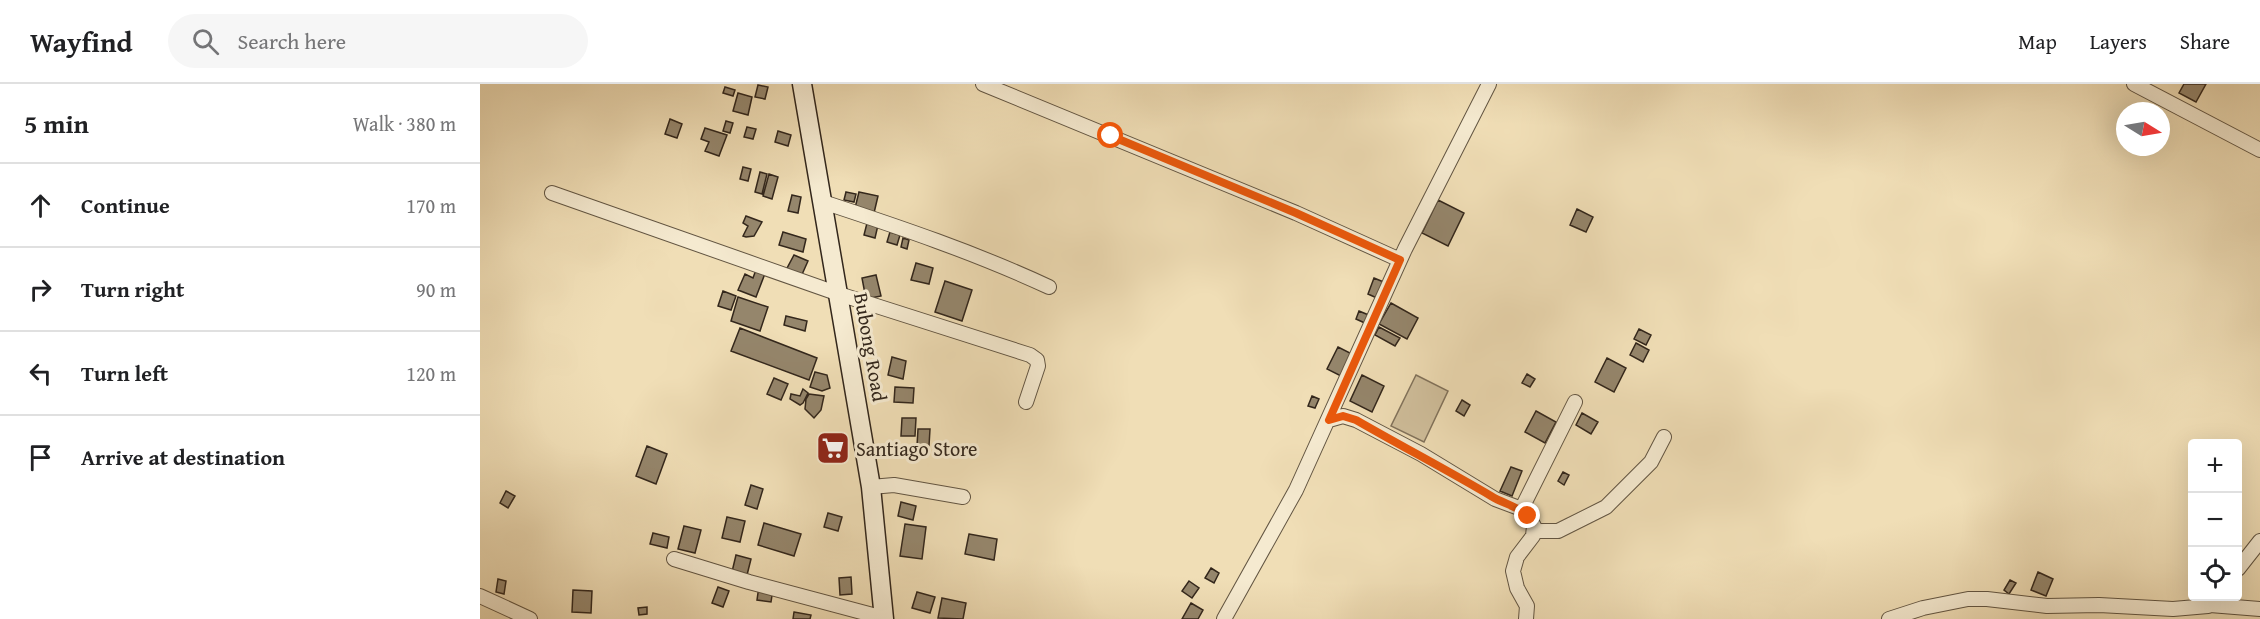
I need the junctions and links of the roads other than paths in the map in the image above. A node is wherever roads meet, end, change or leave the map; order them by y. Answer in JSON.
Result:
{"nodes":[{"id":1,"x":802,"y":84,"type":"edge"},
{"id":2,"x":983,"y":84,"type":"edge"},
{"id":3,"x":1489,"y":84,"type":"edge"},
{"id":4,"x":2134,"y":84,"type":"edge"},
{"id":5,"x":2260,"y":150,"type":"edge"},
{"id":6,"x":552,"y":193,"type":"dead end"},
{"id":7,"x":823,"y":202,"type":"junction"},
{"id":8,"x":1400,"y":260,"type":"junction"},
{"id":9,"x":1048,"y":287,"type":"dead end"},
{"id":10,"x":839,"y":294,"type":"junction"},
{"id":11,"x":1026,"y":402,"type":"dead end"},
{"id":12,"x":1575,"y":402,"type":"dead end"},
{"id":13,"x":1329,"y":420,"type":"junction"},
{"id":14,"x":1664,"y":437,"type":"dead end"},
{"id":15,"x":871,"y":487,"type":"junction"},
{"id":16,"x":963,"y":497,"type":"dead end"},
{"id":17,"x":1521,"y":510,"type":"junction"},
{"id":18,"x":1534,"y":531,"type":"junction"},
{"id":19,"x":2260,"y":541,"type":"edge"},
{"id":20,"x":674,"y":559,"type":"dead end"},
{"id":21,"x":2242,"y":564,"type":"edge"},
{"id":22,"x":480,"y":596,"type":"edge"},
{"id":23,"x":2215,"y":601,"type":"edge"},
{"id":24,"x":2260,"y":609,"type":"edge"},
{"id":25,"x":884,"y":618,"type":"edge"},
{"id":26,"x":530,"y":619,"type":"edge"},
{"id":27,"x":1224,"y":619,"type":"edge"},
{"id":28,"x":1526,"y":619,"type":"edge"},
{"id":29,"x":1889,"y":619,"type":"edge"}],
"edges":[{"from":1,"to":7,"type":"main road","name":"Bubong Road"},
{"from":2,"to":8,"type":"street"},
{"from":3,"to":8,"type":"street"},
{"from":4,"to":5,"type":"street"},
{"from":6,"to":10,"type":"street"},
{"from":7,"to":9,"type":"street"},
{"from":7,"to":10,"type":"main road","name":"Bubong Road"},
{"from":8,"to":13,"type":"street"},
{"from":10,"to":11,"type":"street"},
{"from":10,"to":15,"type":"main road","name":"Bubong Road"},
{"from":12,"to":17,"type":"street"},
{"from":13,"to":17,"type":"street"},
{"from":13,"to":27,"type":"street"},
{"from":14,"to":18,"type":"street"},
{"from":15,"to":16,"type":"street"},
{"from":15,"to":25,"type":"main road","name":"Bubong Road"},
{"from":17,"to":18,"type":"street"},
{"from":18,"to":28,"type":"street"},
{"from":19,"to":21,"type":"street"},
{"from":20,"to":25,"type":"street"},
{"from":22,"to":26,"type":"street"},
{"from":23,"to":24,"type":"street"},
{"from":23,"to":29,"type":"street"}]}
